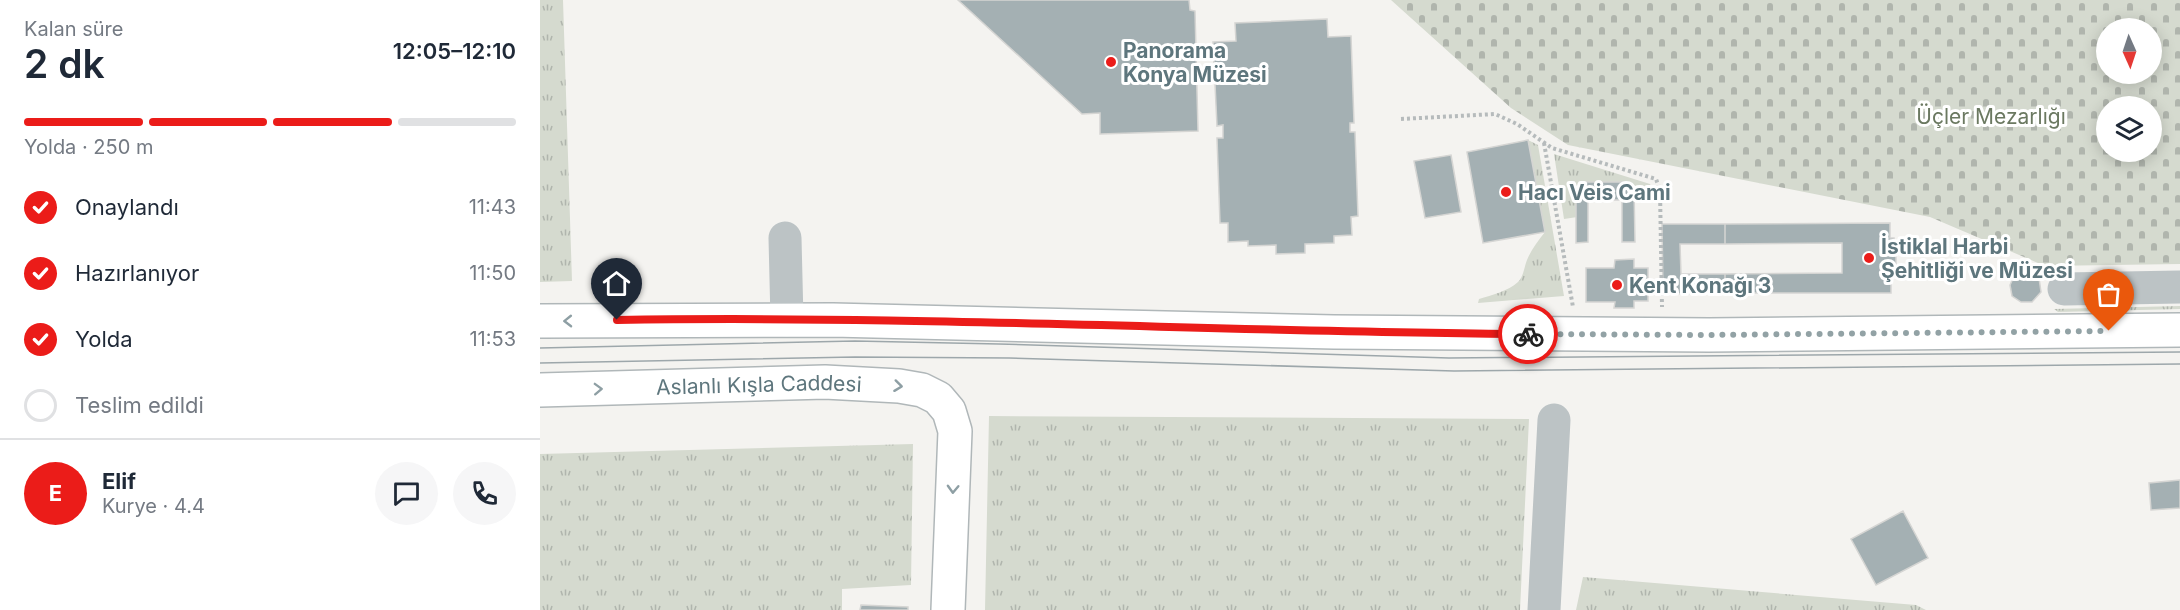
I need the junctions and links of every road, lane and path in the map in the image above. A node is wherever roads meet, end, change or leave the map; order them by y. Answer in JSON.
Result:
{"nodes":[{"id":1,"x":1401,"y":119,"type":"dead end"},
{"id":2,"x":1544,"y":142,"type":"junction"},
{"id":3,"x":785,"y":238,"type":"dead end"},
{"id":4,"x":2180,"y":286,"type":"edge"},
{"id":5,"x":2064,"y":289,"type":"dead end"},
{"id":6,"x":1574,"y":312,"type":"dead end"},
{"id":7,"x":1662,"y":316,"type":"dead end"},
{"id":8,"x":787,"y":320,"type":"junction"},
{"id":9,"x":540,"y":321,"type":"edge"},
{"id":10,"x":2180,"y":330,"type":"edge"},
{"id":11,"x":540,"y":390,"type":"edge"},
{"id":12,"x":1554,"y":420,"type":"dead end"},
{"id":13,"x":948,"y":610,"type":"edge"},
{"id":14,"x":1545,"y":610,"type":"edge"}],
"edges":[{"from":1,"to":2,"type":"path"},
{"from":2,"to":6,"type":"path"},
{"from":2,"to":7,"type":"path"},
{"from":3,"to":8,"type":"street"},
{"from":4,"to":5,"type":"street"},
{"from":8,"to":9,"type":"main road","one_way":true},
{"from":8,"to":10,"type":"main road"},
{"from":11,"to":13,"type":"main road","name":"Aslanlı Kışla Caddesi","one_way":true},
{"from":12,"to":14,"type":"street"}]}
